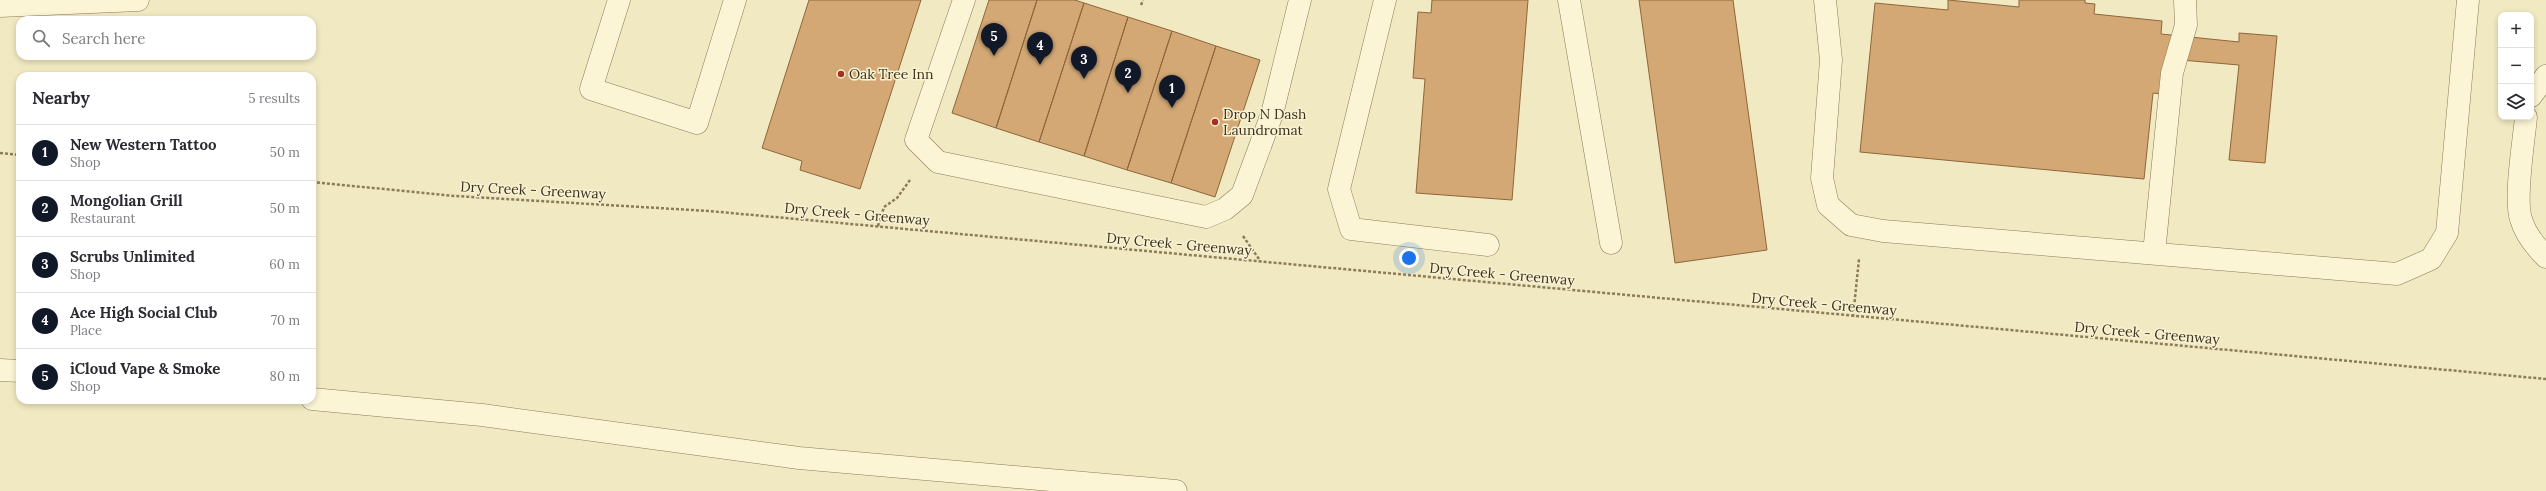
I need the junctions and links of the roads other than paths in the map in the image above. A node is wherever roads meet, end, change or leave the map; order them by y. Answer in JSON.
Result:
{"nodes":[{"id":1,"x":138,"y":0,"type":"edge"},
{"id":2,"x":619,"y":0,"type":"edge"},
{"id":3,"x":735,"y":0,"type":"edge"},
{"id":4,"x":964,"y":0,"type":"edge"},
{"id":5,"x":1300,"y":0,"type":"edge"},
{"id":6,"x":1385,"y":0,"type":"edge"},
{"id":7,"x":1569,"y":0,"type":"edge"},
{"id":8,"x":1825,"y":0,"type":"edge"},
{"id":9,"x":2185,"y":0,"type":"edge"},
{"id":10,"x":2468,"y":0,"type":"edge"},
{"id":11,"x":0,"y":6,"type":"edge"},
{"id":12,"x":2546,"y":76,"type":"edge"},
{"id":13,"x":2534,"y":92,"type":"edge"},
{"id":14,"x":2526,"y":120,"type":"edge"},
{"id":15,"x":1610,"y":243,"type":"dead end"},
{"id":16,"x":1488,"y":245,"type":"dead end"},
{"id":17,"x":2154,"y":253,"type":"junction"},
{"id":18,"x":2546,"y":257,"type":"edge"},
{"id":19,"x":0,"y":370,"type":"edge"},
{"id":20,"x":16,"y":371,"type":"edge"},
{"id":21,"x":316,"y":399,"type":"edge"},
{"id":22,"x":1176,"y":491,"type":"edge"}],
"edges":[{"from":1,"to":11,"type":"lane"},
{"from":2,"to":3,"type":"lane"},
{"from":4,"to":5,"type":"lane"},
{"from":6,"to":16,"type":"lane"},
{"from":7,"to":15,"type":"lane"},
{"from":8,"to":17,"type":"lane"},
{"from":9,"to":17,"type":"lane"},
{"from":10,"to":17,"type":"lane"},
{"from":12,"to":13,"type":"lane"},
{"from":14,"to":18,"type":"lane"},
{"from":19,"to":20,"type":"lane"},
{"from":21,"to":22,"type":"lane"}]}
